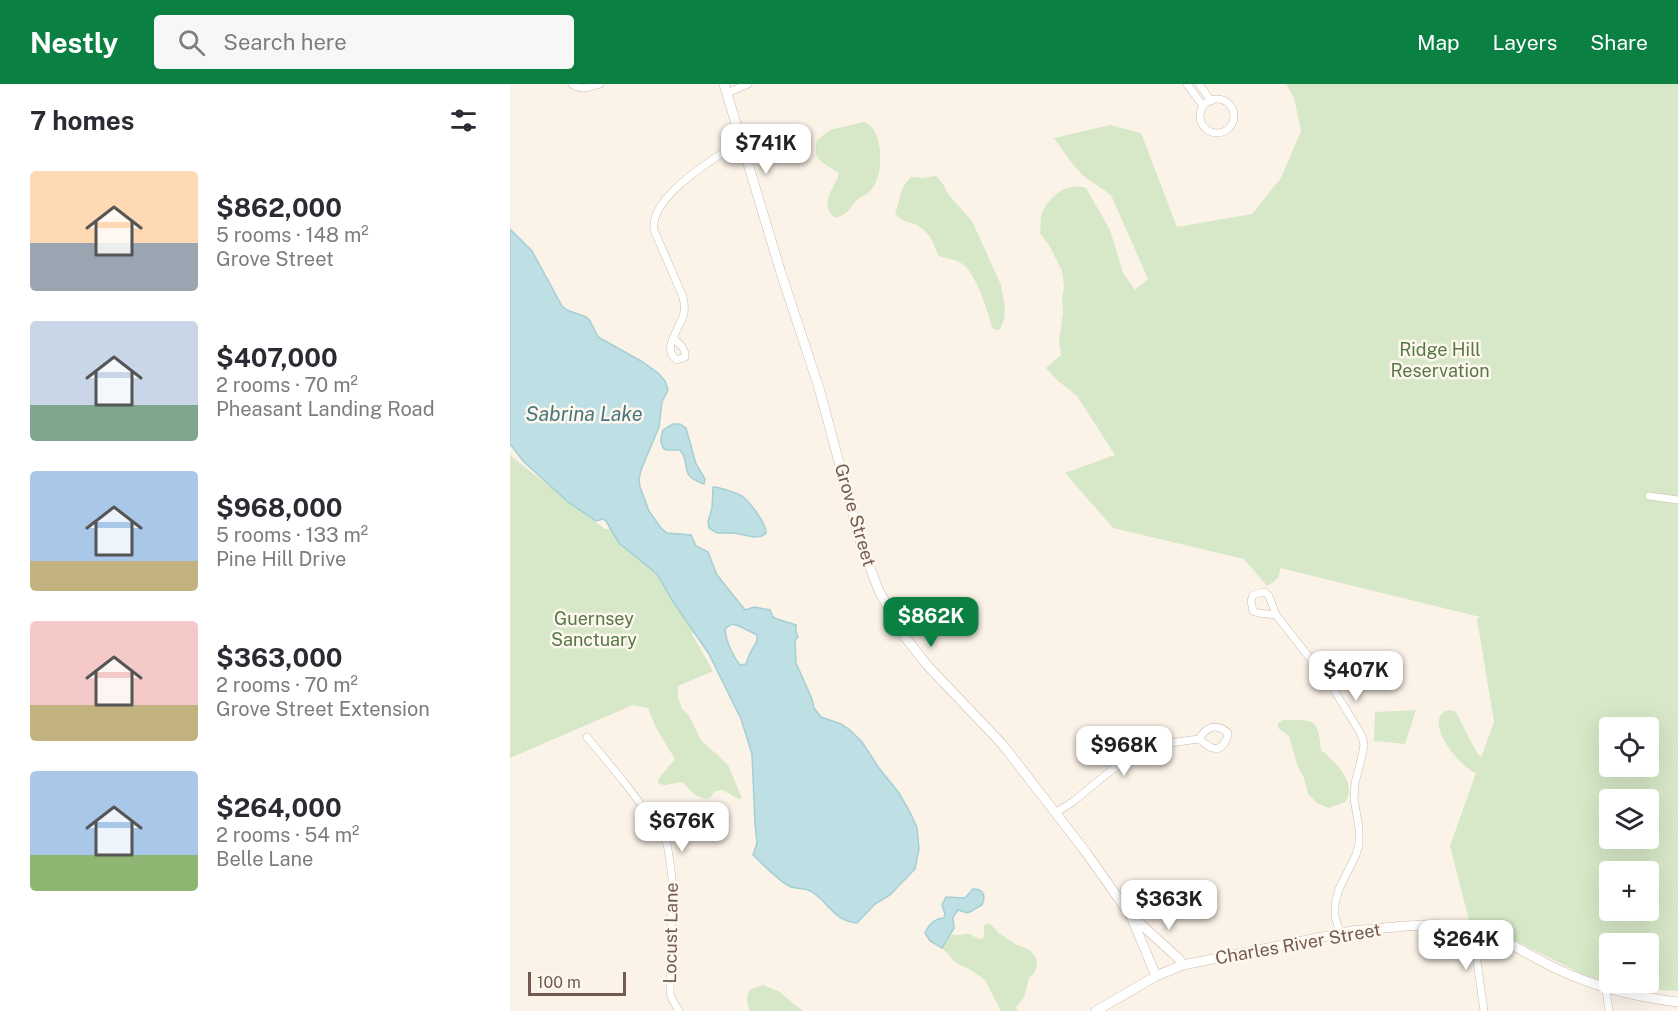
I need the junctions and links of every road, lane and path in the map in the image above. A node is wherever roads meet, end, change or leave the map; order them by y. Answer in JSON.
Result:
{"nodes":[{"id":1,"x":572,"y":84,"type":"edge"},
{"id":2,"x":600,"y":84,"type":"edge"},
{"id":3,"x":748,"y":84,"type":"edge"},
{"id":4,"x":1187,"y":84,"type":"edge"},
{"id":5,"x":1199,"y":84,"type":"edge"},
{"id":6,"x":725,"y":89,"type":"edge"},
{"id":7,"x":1211,"y":101,"type":"junction"},
{"id":8,"x":1203,"y":106,"type":"junction"},
{"id":9,"x":742,"y":140,"type":"junction"},
{"id":10,"x":673,"y":338,"type":"dead end"},
{"id":11,"x":1649,"y":496,"type":"dead end"},
{"id":12,"x":1678,"y":500,"type":"edge"},
{"id":13,"x":1276,"y":615,"type":"dead end"},
{"id":14,"x":587,"y":737,"type":"dead end"},
{"id":15,"x":1199,"y":739,"type":"dead end"},
{"id":16,"x":1055,"y":813,"type":"junction"},
{"id":17,"x":1131,"y":916,"type":"junction"},
{"id":18,"x":1478,"y":931,"type":"junction"},
{"id":19,"x":1340,"y":933,"type":"junction"},
{"id":20,"x":1183,"y":965,"type":"junction"},
{"id":21,"x":1156,"y":976,"type":"junction"},
{"id":22,"x":1599,"y":986,"type":"edge"},
{"id":23,"x":1607,"y":993,"type":"edge"},
{"id":24,"x":1628,"y":993,"type":"edge"},
{"id":25,"x":1678,"y":1002,"type":"edge"},
{"id":26,"x":679,"y":1011,"type":"edge"},
{"id":27,"x":1096,"y":1011,"type":"edge"},
{"id":28,"x":1484,"y":1011,"type":"edge"},
{"id":29,"x":1609,"y":1011,"type":"edge"}],
"edges":[{"from":1,"to":2,"type":"street"},
{"from":3,"to":6,"type":"street"},
{"from":4,"to":8,"type":"street"},
{"from":5,"to":7,"type":"street"},
{"from":6,"to":9,"type":"street","name":"Grove Street"},
{"from":7,"to":8,"type":"street"},
{"from":7,"to":8,"type":"street"},
{"from":9,"to":10,"type":"street"},
{"from":9,"to":16,"type":"street","name":"Grove Street"},
{"from":11,"to":12,"type":"street"},
{"from":13,"to":19,"type":"street"},
{"from":14,"to":26,"type":"street","name":"Locust Lane"},
{"from":15,"to":16,"type":"street"},
{"from":16,"to":17,"type":"street","name":"Grove Street"},
{"from":17,"to":20,"type":"street"},
{"from":17,"to":21,"type":"street","name":"Grove Street"},
{"from":18,"to":19,"type":"street","name":"Charles River Street"},
{"from":18,"to":22,"type":"street","name":"Charles River Street"},
{"from":18,"to":28,"type":"street"},
{"from":19,"to":20,"type":"street","name":"Charles River Street"},
{"from":20,"to":21,"type":"street","name":"Charles River Street"},
{"from":21,"to":27,"type":"street","name":"Charles River Street"},
{"from":23,"to":29,"type":"street"},
{"from":24,"to":25,"type":"street","name":"Charles River Street"}]}
